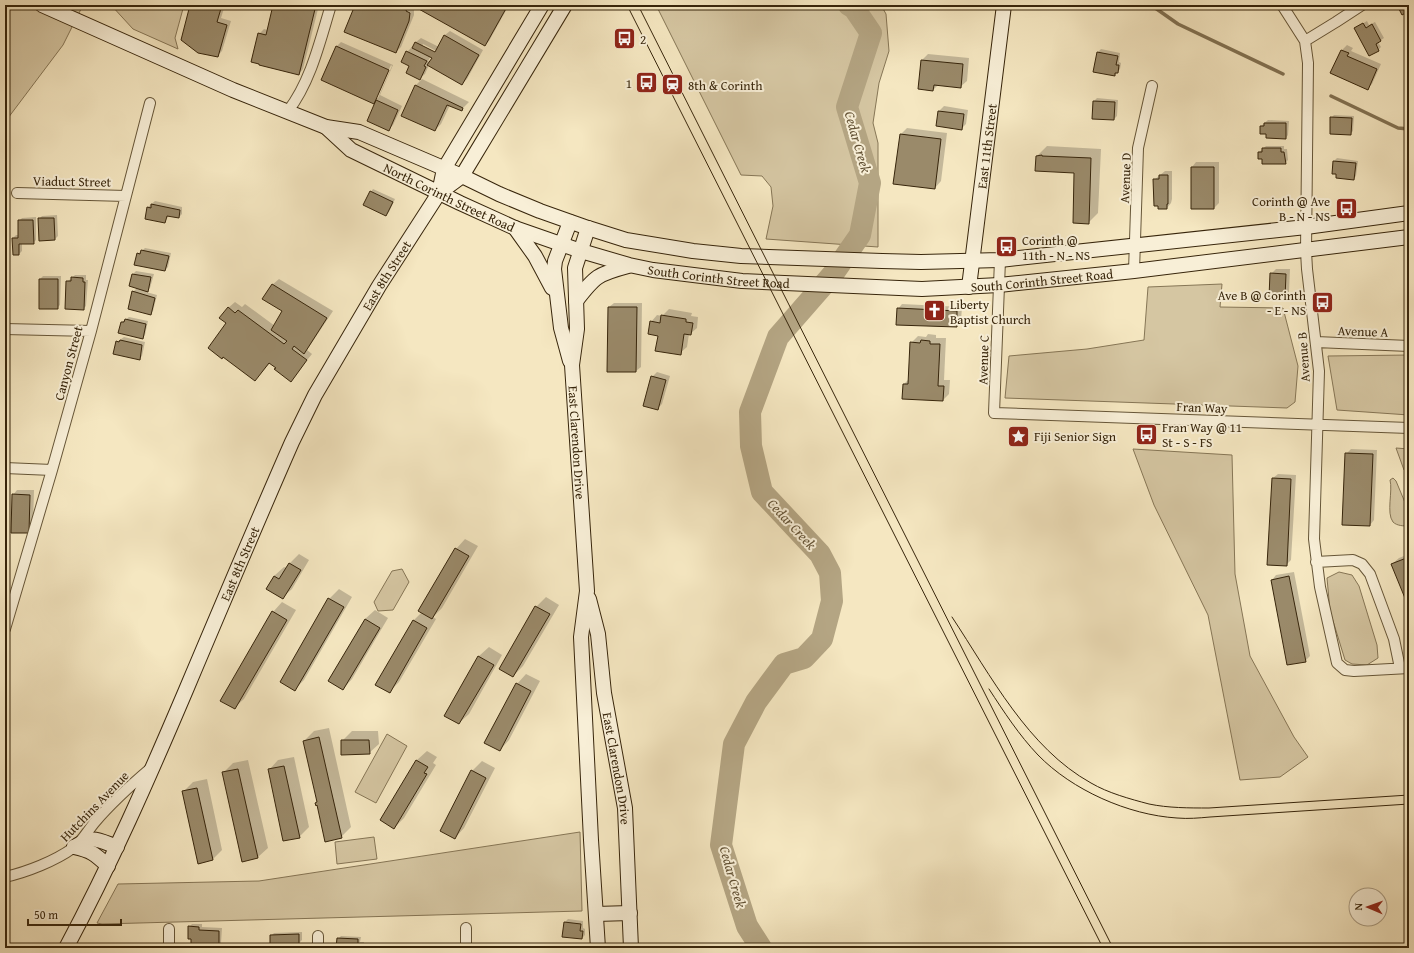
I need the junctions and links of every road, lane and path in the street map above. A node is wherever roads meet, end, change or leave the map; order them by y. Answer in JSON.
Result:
{"nodes":[{"id":1,"x":42,"y":5,"type":"edge"},
{"id":2,"x":331,"y":5,"type":"edge"},
{"id":3,"x":542,"y":5,"type":"edge"},
{"id":4,"x":565,"y":5,"type":"edge"},
{"id":5,"x":1004,"y":5,"type":"edge"},
{"id":6,"x":1282,"y":5,"type":"edge"},
{"id":7,"x":1362,"y":5,"type":"edge"},
{"id":8,"x":1305,"y":41,"type":"junction"},
{"id":9,"x":1152,"y":86,"type":"dead end"},
{"id":10,"x":150,"y":103,"type":"dead end"},
{"id":11,"x":288,"y":112,"type":"junction"},
{"id":12,"x":326,"y":127,"type":"junction"},
{"id":13,"x":444,"y":169,"type":"junction"},
{"id":14,"x":462,"y":176,"type":"junction"},
{"id":15,"x":17,"y":193,"type":"dead end"},
{"id":16,"x":439,"y":193,"type":"junction"},
{"id":17,"x":126,"y":196,"type":"junction"},
{"id":18,"x":1409,"y":213,"type":"edge"},
{"id":19,"x":570,"y":222,"type":"junction"},
{"id":20,"x":1306,"y":227,"type":"junction"},
{"id":21,"x":515,"y":228,"type":"junction"},
{"id":22,"x":588,"y":228,"type":"junction"},
{"id":23,"x":1409,"y":237,"type":"edge"},
{"id":24,"x":561,"y":244,"type":"junction"},
{"id":25,"x":1135,"y":246,"type":"junction"},
{"id":26,"x":581,"y":251,"type":"junction"},
{"id":27,"x":1306,"y":251,"type":"junction"},
{"id":28,"x":1000,"y":260,"type":"junction"},
{"id":29,"x":972,"y":261,"type":"junction"},
{"id":30,"x":629,"y":265,"type":"junction"},
{"id":31,"x":1134,"y":271,"type":"junction"},
{"id":32,"x":999,"y":285,"type":"junction"},
{"id":33,"x":969,"y":287,"type":"junction"},
{"id":34,"x":576,"y":301,"type":"junction"},
{"id":35,"x":558,"y":302,"type":"junction"},
{"id":36,"x":5,"y":329,"type":"edge"},
{"id":37,"x":91,"y":331,"type":"junction"},
{"id":38,"x":1316,"y":342,"type":"junction"},
{"id":39,"x":1409,"y":346,"type":"edge"},
{"id":40,"x":572,"y":365,"type":"junction"},
{"id":41,"x":994,"y":413,"type":"joint"},
{"id":42,"x":1318,"y":425,"type":"junction"},
{"id":43,"x":1409,"y":428,"type":"edge"},
{"id":44,"x":5,"y":468,"type":"edge"},
{"id":45,"x":52,"y":470,"type":"junction"},
{"id":46,"x":1316,"y":562,"type":"junction"},
{"id":47,"x":587,"y":591,"type":"junction"},
{"id":48,"x":8,"y":604,"type":"edge"},
{"id":49,"x":5,"y":629,"type":"edge"},
{"id":50,"x":1404,"y":668,"type":"edge"},
{"id":51,"x":154,"y":766,"type":"junction"},
{"id":52,"x":74,"y":847,"type":"junction"},
{"id":53,"x":117,"y":847,"type":"junction"},
{"id":54,"x":108,"y":866,"type":"junction"},
{"id":55,"x":5,"y":877,"type":"edge"},
{"id":56,"x":630,"y":913,"type":"junction"},
{"id":57,"x":596,"y":914,"type":"junction"},
{"id":58,"x":466,"y":928,"type":"dead end"},
{"id":59,"x":169,"y":929,"type":"dead end"},
{"id":60,"x":318,"y":936,"type":"dead end"},
{"id":61,"x":66,"y":948,"type":"edge"},
{"id":62,"x":169,"y":948,"type":"edge"},
{"id":63,"x":318,"y":948,"type":"edge"},
{"id":64,"x":466,"y":948,"type":"edge"},
{"id":65,"x":598,"y":948,"type":"edge"},
{"id":66,"x":631,"y":948,"type":"edge"}],
"edges":[{"from":1,"to":11,"type":"main road","name":"North Corinth Street Road"},
{"from":2,"to":11,"type":"street"},
{"from":3,"to":13,"type":"main road","name":"East 8th Street"},
{"from":4,"to":14,"type":"main road","name":"East 8th Street"},
{"from":5,"to":29,"type":"main road","name":"East 11th Street"},
{"from":6,"to":8,"type":"street","name":"Avenue B"},
{"from":7,"to":8,"type":"street"},
{"from":8,"to":20,"type":"street","name":"Avenue B"},
{"from":9,"to":25,"type":"street","name":"Avenue D"},
{"from":10,"to":17,"type":"street","name":"Canyon Street"},
{"from":11,"to":12,"type":"main road","name":"North Corinth Street Road"},
{"from":12,"to":13,"type":"main road","name":"North Corinth Street Road"},
{"from":12,"to":16,"type":"main road","name":"North Corinth Street Road"},
{"from":13,"to":14,"type":"main road","name":"North Corinth Street Road"},
{"from":13,"to":16,"type":"main road","name":"East 8th Street"},
{"from":14,"to":16,"type":"main road","name":"East 8th Street"},
{"from":14,"to":19,"type":"main road","name":"North Corinth Street Road"},
{"from":15,"to":17,"type":"street","name":"Viaduct Street"},
{"from":16,"to":21,"type":"main road","name":"North Corinth Street Road"},
{"from":16,"to":51,"type":"main road","name":"East 8th Street"},
{"from":17,"to":37,"type":"street","name":"Canyon Street"},
{"from":18,"to":20,"type":"main road","name":"South Corinth Street Road"},
{"from":19,"to":22,"type":"main road","name":"North Corinth Street Road"},
{"from":19,"to":24,"type":"main road","name":"East Clarendon Drive"},
{"from":20,"to":25,"type":"main road","name":"South Corinth Street Road"},
{"from":20,"to":27,"type":"street","name":"Avenue B"},
{"from":21,"to":24,"type":"main road","name":"North Corinth Street Road"},
{"from":21,"to":35,"type":"main road"},
{"from":22,"to":26,"type":"main road","name":"East Clarendon Drive"},
{"from":22,"to":29,"type":"main road","name":"South Corinth Street Road"},
{"from":23,"to":27,"type":"main road","name":"South Corinth Street Road"},
{"from":24,"to":26,"type":"main road","name":"North Corinth Street Road"},
{"from":24,"to":35,"type":"main road","name":"East Clarendon Drive"},
{"from":25,"to":28,"type":"main road","name":"South Corinth Street Road"},
{"from":25,"to":31,"type":"street","name":"Avenue D"},
{"from":26,"to":30,"type":"main road","name":"South Corinth Street Road"},
{"from":26,"to":34,"type":"main road","name":"East Clarendon Drive"},
{"from":27,"to":31,"type":"main road","name":"South Corinth Street Road"},
{"from":27,"to":38,"type":"street","name":"Avenue B"},
{"from":28,"to":29,"type":"main road","name":"South Corinth Street Road"},
{"from":28,"to":32,"type":"street","name":"Avenue C"},
{"from":29,"to":33,"type":"main road","name":"East 11th Street"},
{"from":30,"to":33,"type":"main road","name":"South Corinth Street Road"},
{"from":30,"to":34,"type":"main road"},
{"from":31,"to":32,"type":"main road","name":"South Corinth Street Road"},
{"from":32,"to":33,"type":"main road","name":"South Corinth Street Road"},
{"from":32,"to":41,"type":"street","name":"Avenue C"},
{"from":34,"to":40,"type":"main road","name":"East Clarendon Drive"},
{"from":35,"to":40,"type":"main road","name":"East Clarendon Drive"},
{"from":36,"to":37,"type":"street"},
{"from":37,"to":45,"type":"street","name":"Canyon Street"},
{"from":38,"to":39,"type":"street","name":"Avenue A"},
{"from":38,"to":42,"type":"street","name":"Avenue B"},
{"from":40,"to":47,"type":"main road","name":"East Clarendon Drive"},
{"from":41,"to":42,"type":"street","name":"Fran Way"},
{"from":42,"to":43,"type":"street","name":"Fran Way"},
{"from":42,"to":46,"type":"street","name":"Avenue B"},
{"from":44,"to":45,"type":"street"},
{"from":45,"to":48,"type":"street","name":"Canyon Street"},
{"from":46,"to":50,"type":"street"},
{"from":46,"to":50,"type":"street","name":"Avenue B"},
{"from":47,"to":56,"type":"main road","name":"East Clarendon Drive"},
{"from":47,"to":57,"type":"main road","name":"East Clarendon Drive"},
{"from":48,"to":49,"type":"street","name":"Canyon Street"},
{"from":51,"to":52,"type":"street","name":"Hutchins Avenue"},
{"from":51,"to":53,"type":"main road","name":"East 8th Street"},
{"from":52,"to":53,"type":"main road"},
{"from":52,"to":54,"type":"main road"},
{"from":52,"to":55,"type":"street","name":"Hutchins Avenue"},
{"from":53,"to":54,"type":"main road","name":"East 8th Street"},
{"from":54,"to":61,"type":"main road","name":"East 8th Street"},
{"from":56,"to":57,"type":"main road"},
{"from":56,"to":66,"type":"main road","name":"East Clarendon Drive"},
{"from":57,"to":65,"type":"main road","name":"East Clarendon Drive"},
{"from":58,"to":64,"type":"street"},
{"from":59,"to":62,"type":"street"},
{"from":60,"to":63,"type":"street"}]}
